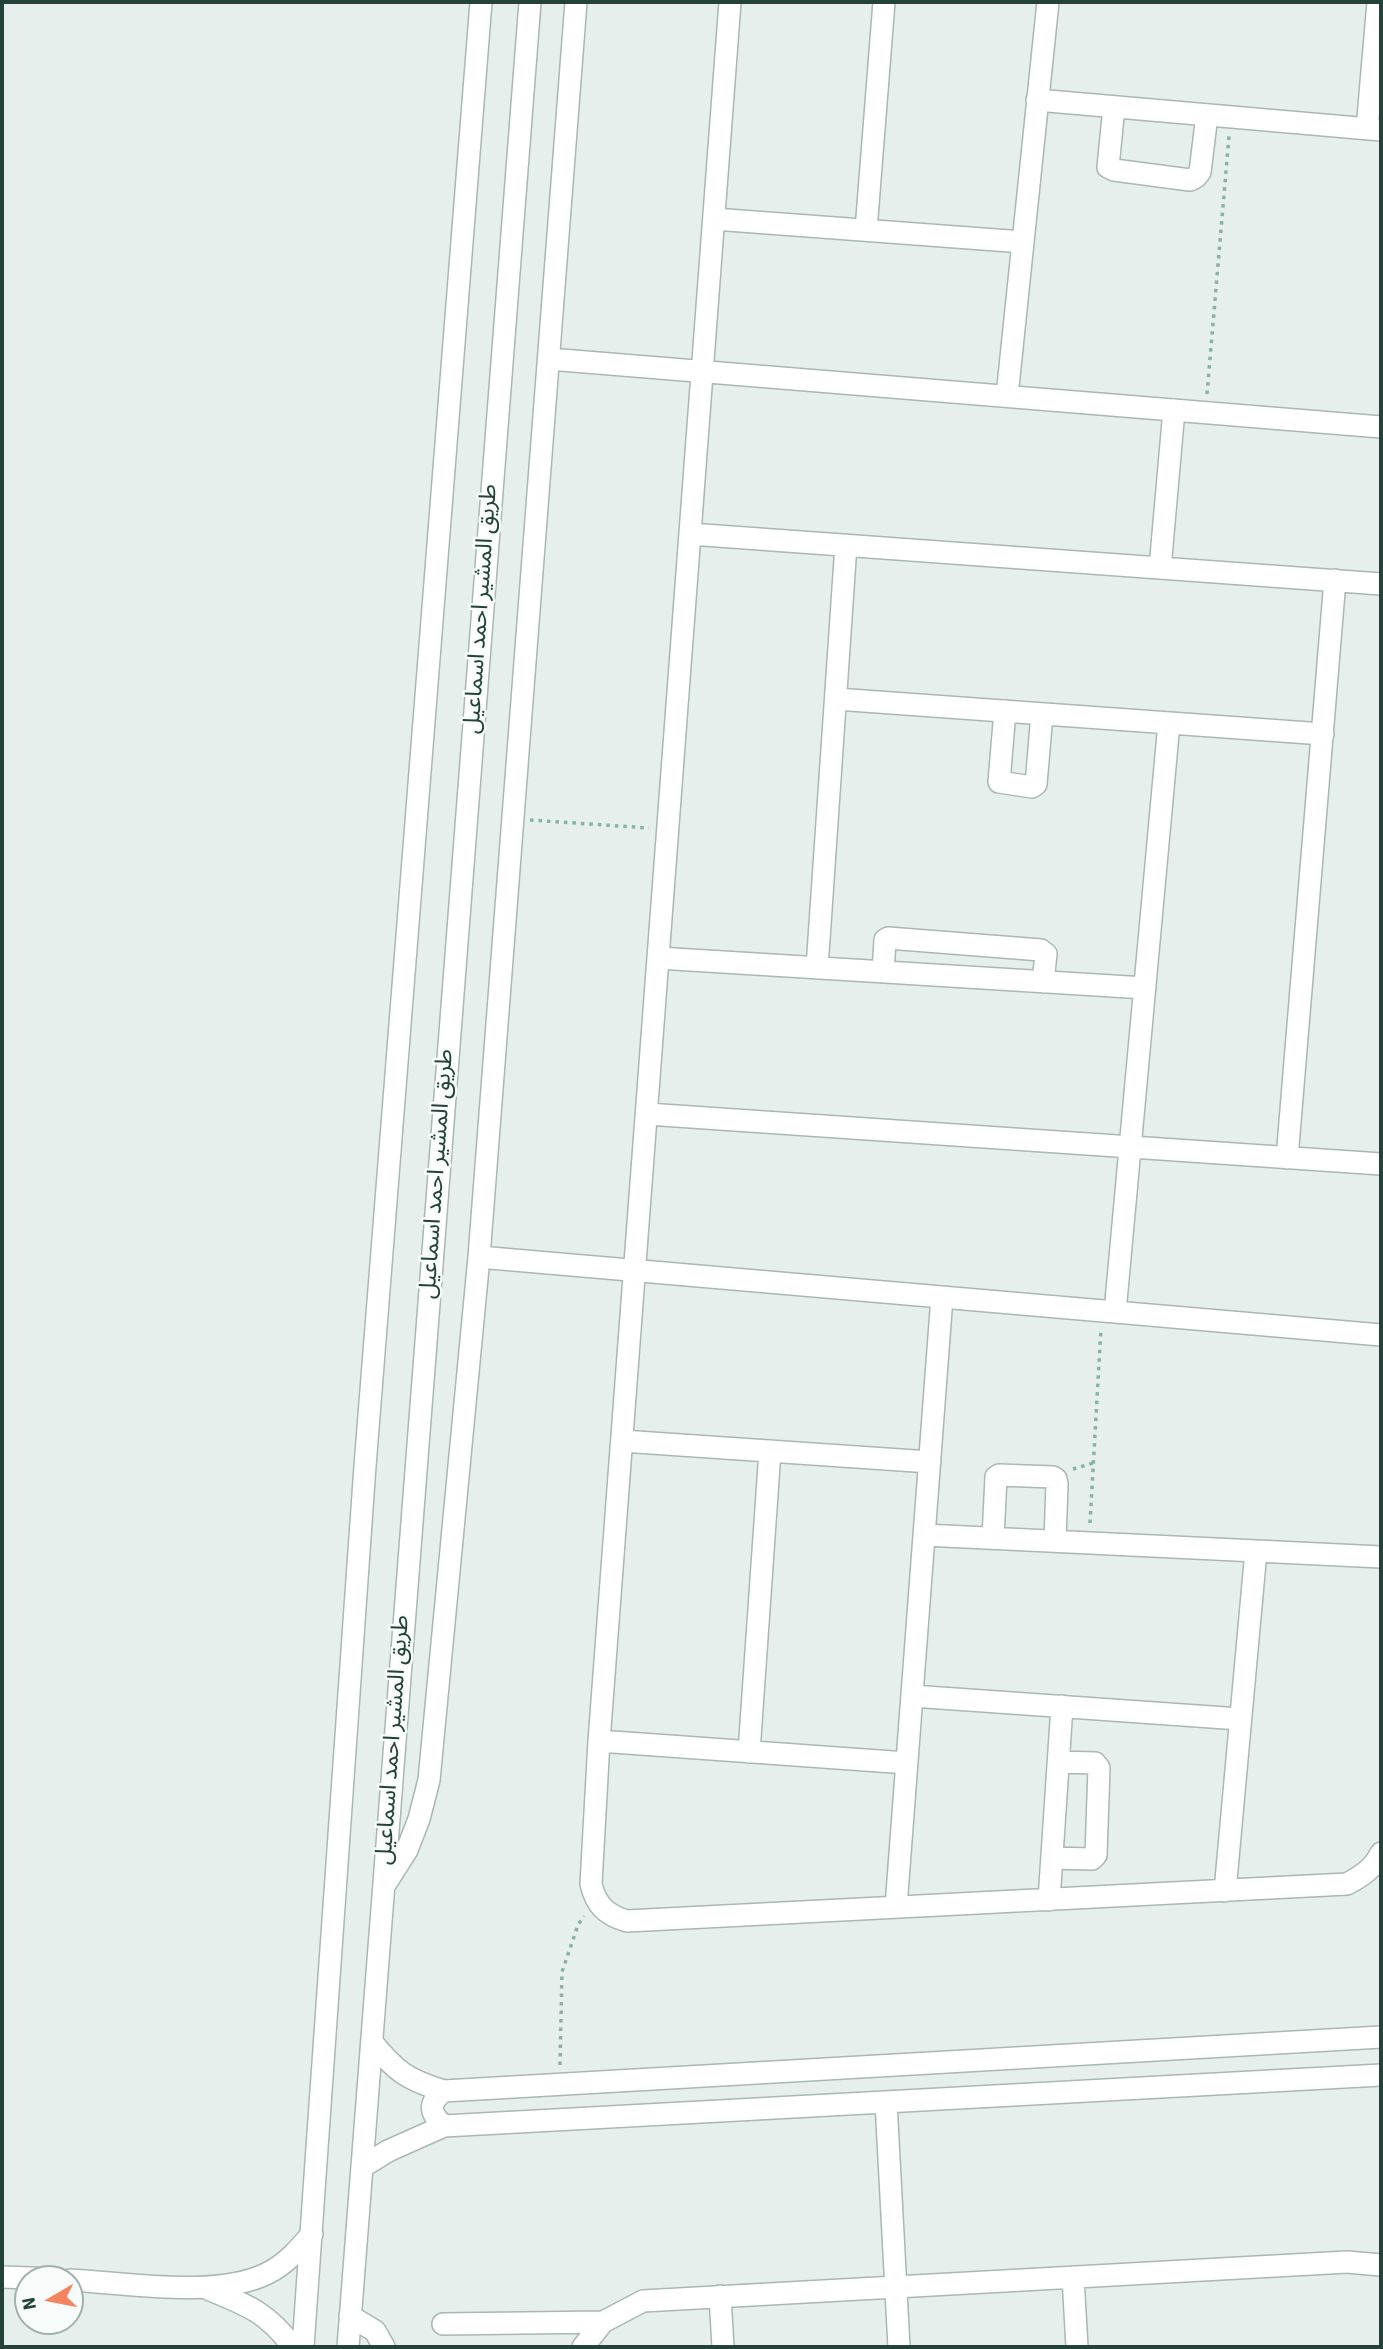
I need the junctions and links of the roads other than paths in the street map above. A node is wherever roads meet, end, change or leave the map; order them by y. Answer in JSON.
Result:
{"nodes":[{"id":1,"x":481,"y":2,"type":"edge"},
{"id":2,"x":530,"y":2,"type":"edge"},
{"id":3,"x":576,"y":2,"type":"edge"},
{"id":4,"x":730,"y":2,"type":"edge"},
{"id":5,"x":884,"y":2,"type":"edge"},
{"id":6,"x":1048,"y":2,"type":"edge"},
{"id":7,"x":1377,"y":2,"type":"edge"},
{"id":8,"x":1037,"y":100,"type":"junction"},
{"id":9,"x":1114,"y":107,"type":"junction"},
{"id":10,"x":1207,"y":115,"type":"junction"},
{"id":11,"x":1374,"y":129,"type":"edge"},
{"id":12,"x":714,"y":219,"type":"junction"},
{"id":13,"x":866,"y":230,"type":"junction"},
{"id":14,"x":1023,"y":242,"type":"junction"},
{"id":15,"x":549,"y":359,"type":"junction"},
{"id":16,"x":702,"y":371,"type":"junction"},
{"id":17,"x":1007,"y":396,"type":"junction"},
{"id":18,"x":1174,"y":410,"type":"junction"},
{"id":19,"x":1381,"y":427,"type":"edge"},
{"id":20,"x":690,"y":534,"type":"junction"},
{"id":21,"x":846,"y":545,"type":"junction"},
{"id":22,"x":1160,"y":568,"type":"junction"},
{"id":23,"x":1335,"y":580,"type":"junction"},
{"id":24,"x":1381,"y":584,"type":"edge"},
{"id":25,"x":836,"y":699,"type":"junction"},
{"id":26,"x":1005,"y":711,"type":"junction"},
{"id":27,"x":1042,"y":714,"type":"junction"},
{"id":28,"x":1169,"y":723,"type":"junction"},
{"id":29,"x":1323,"y":734,"type":"junction"},
{"id":30,"x":658,"y":958,"type":"junction"},
{"id":31,"x":817,"y":968,"type":"junction"},
{"id":32,"x":883,"y":972,"type":"junction"},
{"id":33,"x":1043,"y":982,"type":"junction"},
{"id":34,"x":1144,"y":988,"type":"junction"},
{"id":35,"x":647,"y":1114,"type":"junction"},
{"id":36,"x":1130,"y":1147,"type":"junction"},
{"id":37,"x":1287,"y":1158,"type":"junction"},
{"id":38,"x":1381,"y":1164,"type":"edge"},
{"id":39,"x":479,"y":1257,"type":"junction"},
{"id":40,"x":635,"y":1270,"type":"junction"},
{"id":41,"x":942,"y":1297,"type":"junction"},
{"id":42,"x":1109,"y":1311,"type":"junction"},
{"id":43,"x":1381,"y":1335,"type":"edge"},
{"id":44,"x":622,"y":1441,"type":"junction"},
{"id":45,"x":770,"y":1451,"type":"junction"},
{"id":46,"x":930,"y":1462,"type":"junction"},
{"id":47,"x":924,"y":1535,"type":"junction"},
{"id":48,"x":993,"y":1538,"type":"junction"},
{"id":49,"x":1055,"y":1541,"type":"junction"},
{"id":50,"x":1256,"y":1551,"type":"junction"},
{"id":51,"x":1381,"y":1557,"type":"edge"},
{"id":52,"x":912,"y":1696,"type":"junction"},
{"id":53,"x":1062,"y":1706,"type":"junction"},
{"id":54,"x":1240,"y":1719,"type":"junction"},
{"id":55,"x":599,"y":1741,"type":"junction"},
{"id":56,"x":749,"y":1752,"type":"junction"},
{"id":57,"x":1059,"y":1762,"type":"junction"},
{"id":58,"x":907,"y":1763,"type":"junction"},
{"id":59,"x":1381,"y":1853,"type":"edge"},
{"id":60,"x":1052,"y":1858,"type":"junction"},
{"id":61,"x":383,"y":1888,"type":"junction"},
{"id":62,"x":1225,"y":1891,"type":"junction"},
{"id":63,"x":1049,"y":1900,"type":"junction"},
{"id":64,"x":896,"y":1908,"type":"junction"},
{"id":65,"x":1381,"y":2037,"type":"edge"},
{"id":66,"x":372,"y":2042,"type":"junction"},
{"id":67,"x":1151,"y":2050,"type":"junction"},
{"id":68,"x":1381,"y":2075,"type":"edge"},
{"id":69,"x":1153,"y":2087,"type":"junction"},
{"id":70,"x":444,"y":2091,"type":"junction"},
{"id":71,"x":886,"y":2102,"type":"junction"},
{"id":72,"x":444,"y":2126,"type":"junction"},
{"id":73,"x":362,"y":2167,"type":"junction"},
{"id":74,"x":312,"y":2234,"type":"junction"},
{"id":75,"x":1381,"y":2265,"type":"edge"},
{"id":76,"x":1073,"y":2277,"type":"junction"},
{"id":77,"x":84,"y":2281,"type":"edge"},
{"id":78,"x":896,"y":2287,"type":"junction"},
{"id":79,"x":206,"y":2288,"type":"junction"},
{"id":80,"x":720,"y":2296,"type":"junction"},
{"id":81,"x":350,"y":2316,"type":"junction"},
{"id":82,"x":603,"y":2322,"type":"junction"},
{"id":83,"x":443,"y":2324,"type":"dead end"},
{"id":84,"x":293,"y":2347,"type":"edge"},
{"id":85,"x":303,"y":2347,"type":"edge"},
{"id":86,"x":348,"y":2347,"type":"edge"},
{"id":87,"x":384,"y":2347,"type":"edge"},
{"id":88,"x":583,"y":2347,"type":"edge"},
{"id":89,"x":723,"y":2347,"type":"edge"},
{"id":90,"x":899,"y":2347,"type":"edge"},
{"id":91,"x":1077,"y":2347,"type":"edge"}],
"edges":[{"from":1,"to":74,"type":"street","name":"طريق المشير احمد اسماعيل"},
{"from":2,"to":61,"type":"street","name":"طريق المشير احمد اسماعيل"},
{"from":3,"to":15,"type":"street"},
{"from":4,"to":12,"type":"street"},
{"from":5,"to":13,"type":"street"},
{"from":6,"to":8,"type":"street"},
{"from":7,"to":11,"type":"street"},
{"from":8,"to":9,"type":"street"},
{"from":8,"to":14,"type":"street"},
{"from":9,"to":10,"type":"street"},
{"from":9,"to":10,"type":"street"},
{"from":10,"to":11,"type":"street"},
{"from":12,"to":13,"type":"street"},
{"from":12,"to":16,"type":"street"},
{"from":13,"to":14,"type":"street"},
{"from":14,"to":17,"type":"street"},
{"from":15,"to":16,"type":"street"},
{"from":15,"to":39,"type":"street"},
{"from":16,"to":17,"type":"street"},
{"from":16,"to":20,"type":"street"},
{"from":17,"to":18,"type":"street"},
{"from":18,"to":19,"type":"street"},
{"from":18,"to":22,"type":"street"},
{"from":20,"to":21,"type":"street"},
{"from":20,"to":30,"type":"street"},
{"from":21,"to":22,"type":"street"},
{"from":21,"to":25,"type":"street"},
{"from":22,"to":23,"type":"street"},
{"from":23,"to":24,"type":"street"},
{"from":23,"to":29,"type":"street"},
{"from":25,"to":26,"type":"street"},
{"from":25,"to":31,"type":"street"},
{"from":26,"to":27,"type":"street"},
{"from":26,"to":27,"type":"street"},
{"from":27,"to":28,"type":"street"},
{"from":28,"to":29,"type":"street"},
{"from":28,"to":34,"type":"street"},
{"from":29,"to":37,"type":"street"},
{"from":30,"to":31,"type":"street"},
{"from":30,"to":35,"type":"street"},
{"from":31,"to":32,"type":"street"},
{"from":32,"to":33,"type":"street"},
{"from":32,"to":33,"type":"street"},
{"from":33,"to":34,"type":"street"},
{"from":34,"to":36,"type":"street"},
{"from":35,"to":36,"type":"street"},
{"from":35,"to":40,"type":"street"},
{"from":36,"to":37,"type":"street"},
{"from":36,"to":42,"type":"street"},
{"from":37,"to":38,"type":"street"},
{"from":39,"to":40,"type":"street"},
{"from":39,"to":61,"type":"street"},
{"from":40,"to":41,"type":"street"},
{"from":40,"to":44,"type":"street"},
{"from":41,"to":42,"type":"street"},
{"from":41,"to":46,"type":"street"},
{"from":42,"to":43,"type":"street"},
{"from":44,"to":45,"type":"street"},
{"from":44,"to":55,"type":"street"},
{"from":45,"to":46,"type":"street"},
{"from":45,"to":56,"type":"street"},
{"from":46,"to":47,"type":"street"},
{"from":47,"to":48,"type":"street"},
{"from":47,"to":52,"type":"street"},
{"from":48,"to":49,"type":"street"},
{"from":48,"to":49,"type":"street"},
{"from":49,"to":50,"type":"street"},
{"from":50,"to":51,"type":"street"},
{"from":50,"to":54,"type":"street"},
{"from":52,"to":53,"type":"street"},
{"from":52,"to":58,"type":"street"},
{"from":53,"to":54,"type":"street"},
{"from":53,"to":57,"type":"street"},
{"from":54,"to":62,"type":"street"},
{"from":55,"to":56,"type":"street"},
{"from":55,"to":64,"type":"street"},
{"from":56,"to":58,"type":"street"},
{"from":57,"to":60,"type":"street"},
{"from":57,"to":60,"type":"street"},
{"from":58,"to":64,"type":"street"},
{"from":59,"to":62,"type":"street"},
{"from":60,"to":63,"type":"street"},
{"from":61,"to":66,"type":"street","name":"طريق المشير احمد اسماعيل"},
{"from":62,"to":63,"type":"street"},
{"from":63,"to":64,"type":"street"},
{"from":65,"to":67,"type":"street"},
{"from":66,"to":70,"type":"street"},
{"from":66,"to":73,"type":"street","name":"طريق المشير احمد اسماعيل"},
{"from":67,"to":69,"type":"street"},
{"from":67,"to":70,"type":"street"},
{"from":68,"to":69,"type":"street"},
{"from":69,"to":71,"type":"street"},
{"from":70,"to":72,"type":"street"},
{"from":71,"to":72,"type":"street"},
{"from":71,"to":78,"type":"street"},
{"from":72,"to":73,"type":"street"},
{"from":73,"to":81,"type":"street","name":"طريق المشير احمد اسماعيل"},
{"from":74,"to":79,"type":"street"},
{"from":74,"to":85,"type":"street","name":"طريق المشير احمد اسماعيل"},
{"from":75,"to":76,"type":"street"},
{"from":76,"to":78,"type":"street"},
{"from":76,"to":91,"type":"street"},
{"from":77,"to":79,"type":"street"},
{"from":78,"to":80,"type":"street"},
{"from":78,"to":90,"type":"street"},
{"from":79,"to":84,"type":"street"},
{"from":80,"to":82,"type":"street"},
{"from":80,"to":89,"type":"street"},
{"from":81,"to":86,"type":"street","name":"طريق المشير احمد اسماعيل"},
{"from":81,"to":87,"type":"street"},
{"from":82,"to":83,"type":"street"},
{"from":82,"to":88,"type":"street"}]}
